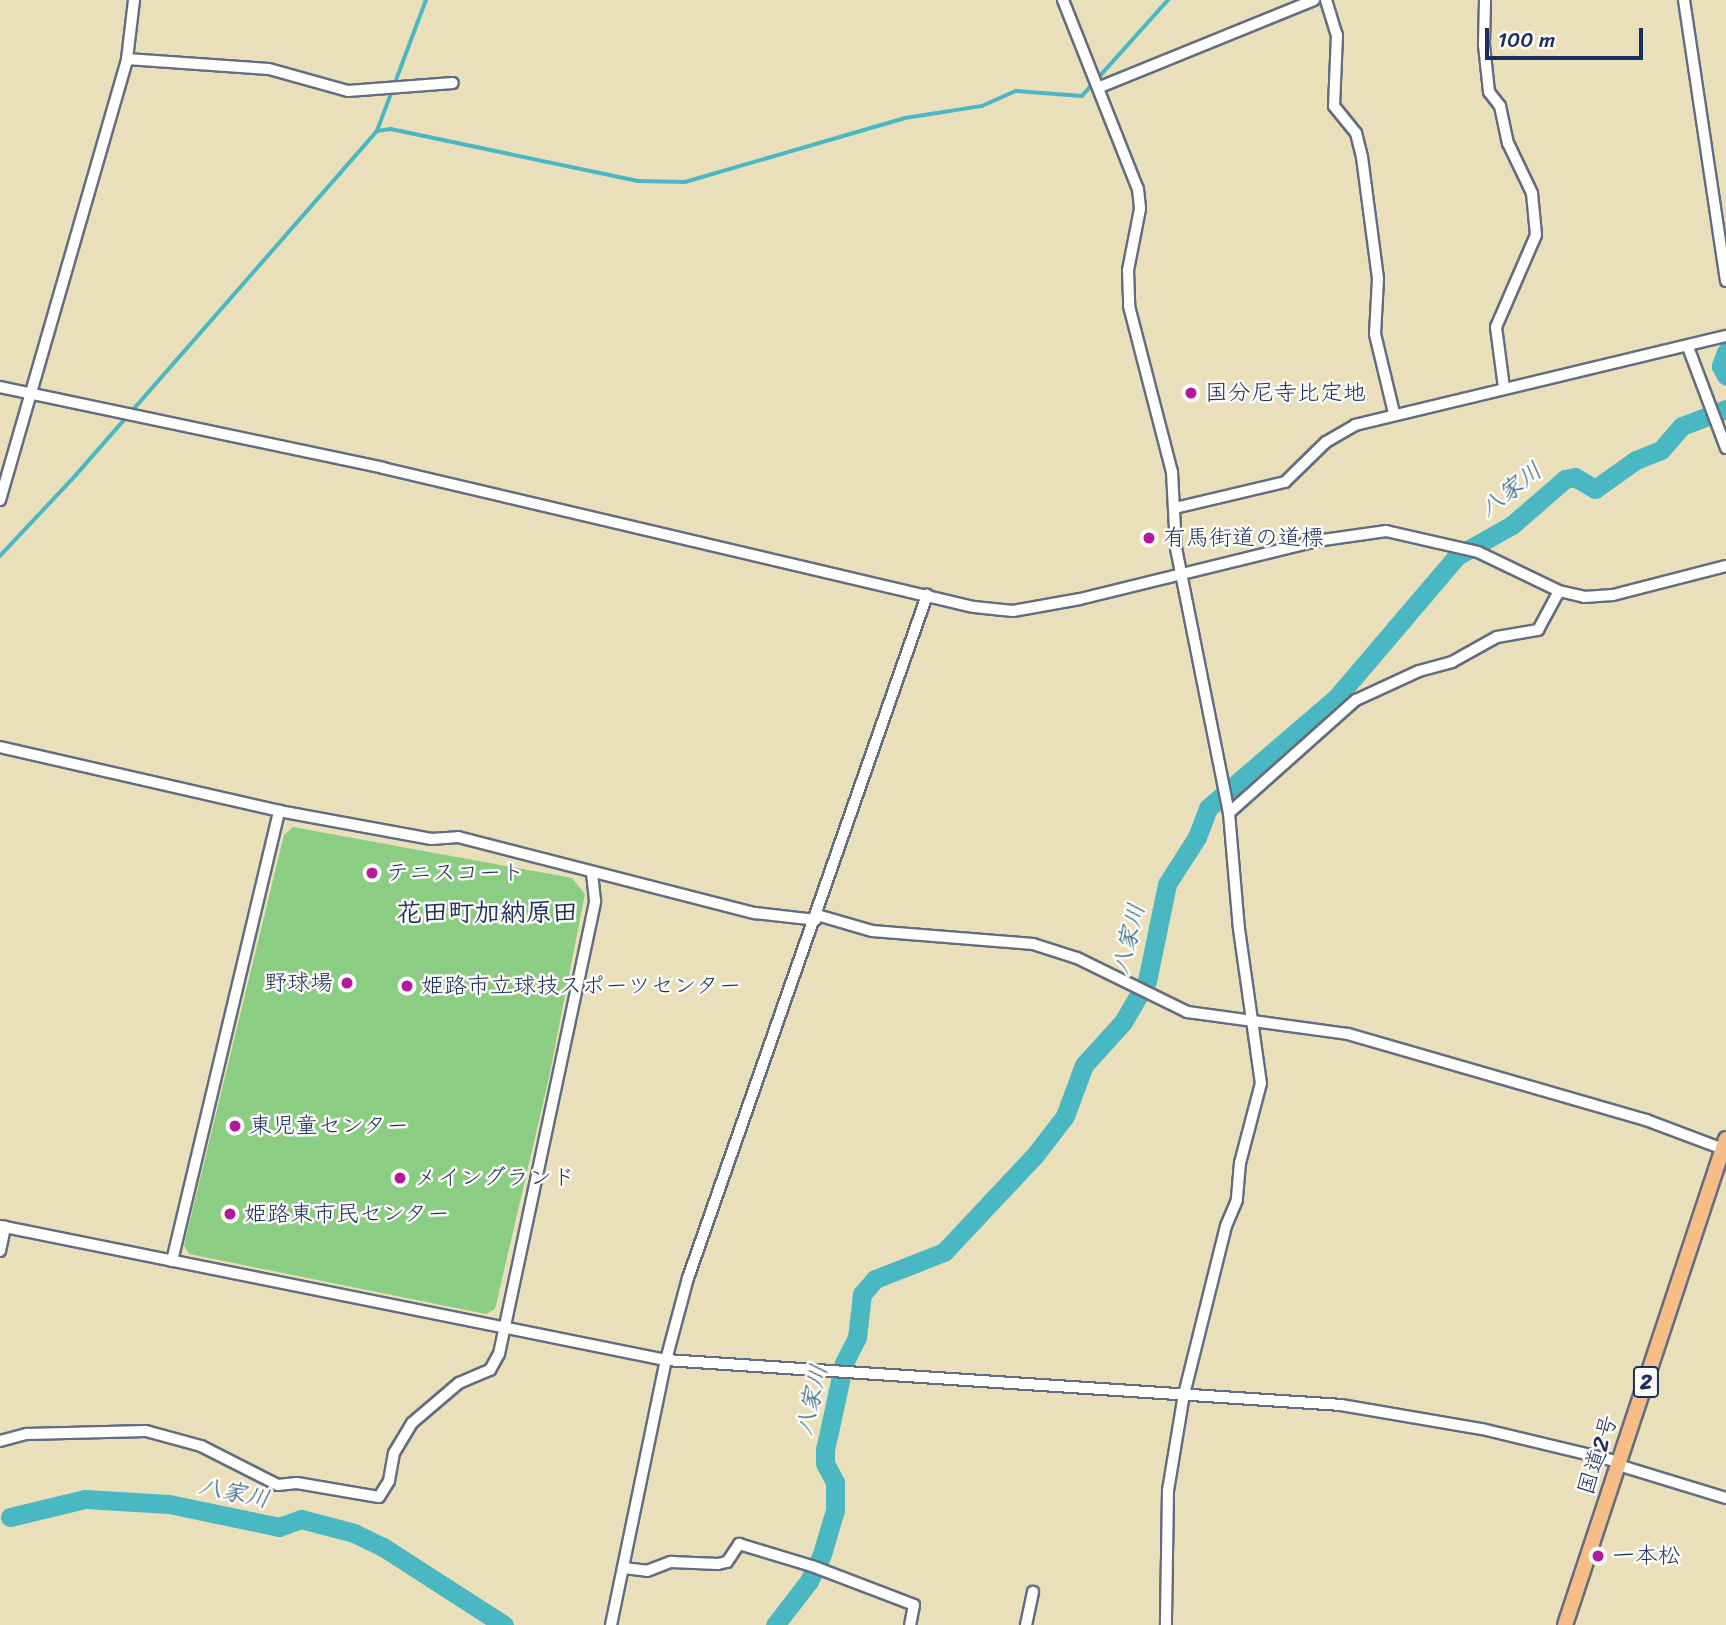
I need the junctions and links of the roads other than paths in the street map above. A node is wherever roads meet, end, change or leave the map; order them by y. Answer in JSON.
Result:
{"nodes":[{"id":1,"x":134,"y":0,"type":"edge"},
{"id":2,"x":1063,"y":0,"type":"edge"},
{"id":3,"x":1314,"y":0,"type":"edge"},
{"id":4,"x":1326,"y":0,"type":"edge"},
{"id":5,"x":1485,"y":0,"type":"edge"},
{"id":6,"x":1685,"y":0,"type":"edge"},
{"id":7,"x":127,"y":60,"type":"junction"},
{"id":8,"x":453,"y":83,"type":"dead end"},
{"id":9,"x":1101,"y":87,"type":"junction"},
{"id":10,"x":1726,"y":281,"type":"edge"},
{"id":11,"x":1726,"y":336,"type":"edge"},
{"id":12,"x":1688,"y":347,"type":"junction"},
{"id":13,"x":0,"y":387,"type":"edge"},
{"id":14,"x":1504,"y":388,"type":"junction"},
{"id":15,"x":27,"y":393,"type":"junction"},
{"id":16,"x":1394,"y":413,"type":"junction"},
{"id":17,"x":1726,"y":448,"type":"edge"},
{"id":18,"x":0,"y":500,"type":"edge"},
{"id":19,"x":1175,"y":508,"type":"junction"},
{"id":20,"x":1726,"y":566,"type":"edge"},
{"id":21,"x":1180,"y":573,"type":"junction"},
{"id":22,"x":1559,"y":591,"type":"junction"},
{"id":23,"x":928,"y":595,"type":"junction"},
{"id":24,"x":0,"y":747,"type":"edge"},
{"id":25,"x":279,"y":811,"type":"junction"},
{"id":26,"x":1229,"y":813,"type":"junction"},
{"id":27,"x":592,"y":873,"type":"junction"},
{"id":28,"x":817,"y":918,"type":"junction"},
{"id":29,"x":1254,"y":1019,"type":"junction"},
{"id":30,"x":1724,"y":1144,"type":"edge"},
{"id":31,"x":3,"y":1227,"type":"edge"},
{"id":32,"x":0,"y":1251,"type":"edge"},
{"id":33,"x":172,"y":1261,"type":"junction"},
{"id":34,"x":503,"y":1328,"type":"junction"},
{"id":35,"x":666,"y":1360,"type":"junction"},
{"id":36,"x":1184,"y":1394,"type":"junction"},
{"id":37,"x":0,"y":1441,"type":"edge"},
{"id":38,"x":1618,"y":1464,"type":"junction"},
{"id":39,"x":1726,"y":1498,"type":"edge"},
{"id":40,"x":624,"y":1568,"type":"junction"},
{"id":41,"x":1033,"y":1592,"type":"dead end"},
{"id":42,"x":611,"y":1625,"type":"edge"},
{"id":43,"x":910,"y":1625,"type":"edge"},
{"id":44,"x":1027,"y":1625,"type":"edge"},
{"id":45,"x":1166,"y":1625,"type":"edge"},
{"id":46,"x":1565,"y":1625,"type":"edge"}],
"edges":[{"from":1,"to":7,"type":"street"},
{"from":2,"to":9,"type":"street"},
{"from":3,"to":9,"type":"street"},
{"from":4,"to":16,"type":"street"},
{"from":5,"to":14,"type":"street"},
{"from":6,"to":10,"type":"street"},
{"from":7,"to":8,"type":"street"},
{"from":7,"to":15,"type":"street"},
{"from":9,"to":19,"type":"street"},
{"from":11,"to":12,"type":"street"},
{"from":12,"to":14,"type":"street"},
{"from":12,"to":17,"type":"street"},
{"from":13,"to":15,"type":"street"},
{"from":14,"to":16,"type":"street"},
{"from":15,"to":18,"type":"street"},
{"from":15,"to":23,"type":"street"},
{"from":16,"to":19,"type":"street"},
{"from":19,"to":21,"type":"street"},
{"from":20,"to":22,"type":"street"},
{"from":21,"to":22,"type":"street"},
{"from":21,"to":23,"type":"street"},
{"from":21,"to":26,"type":"street"},
{"from":22,"to":26,"type":"street"},
{"from":23,"to":28,"type":"street"},
{"from":24,"to":25,"type":"street"},
{"from":25,"to":27,"type":"street"},
{"from":25,"to":33,"type":"street"},
{"from":26,"to":29,"type":"street"},
{"from":27,"to":28,"type":"street"},
{"from":27,"to":34,"type":"street"},
{"from":28,"to":29,"type":"street"},
{"from":28,"to":35,"type":"street"},
{"from":29,"to":30,"type":"street"},
{"from":29,"to":36,"type":"street"},
{"from":30,"to":38,"type":"highway","name":"国道2号","number":"2"},
{"from":31,"to":32,"type":"street"},
{"from":31,"to":33,"type":"street"},
{"from":33,"to":34,"type":"street"},
{"from":34,"to":35,"type":"street"},
{"from":34,"to":37,"type":"street"},
{"from":35,"to":36,"type":"street"},
{"from":35,"to":40,"type":"street"},
{"from":36,"to":38,"type":"street"},
{"from":36,"to":45,"type":"street"},
{"from":38,"to":39,"type":"street"},
{"from":38,"to":46,"type":"highway","name":"国道2号","number":"2"},
{"from":40,"to":42,"type":"street"},
{"from":40,"to":43,"type":"street"},
{"from":41,"to":44,"type":"street"}]}
